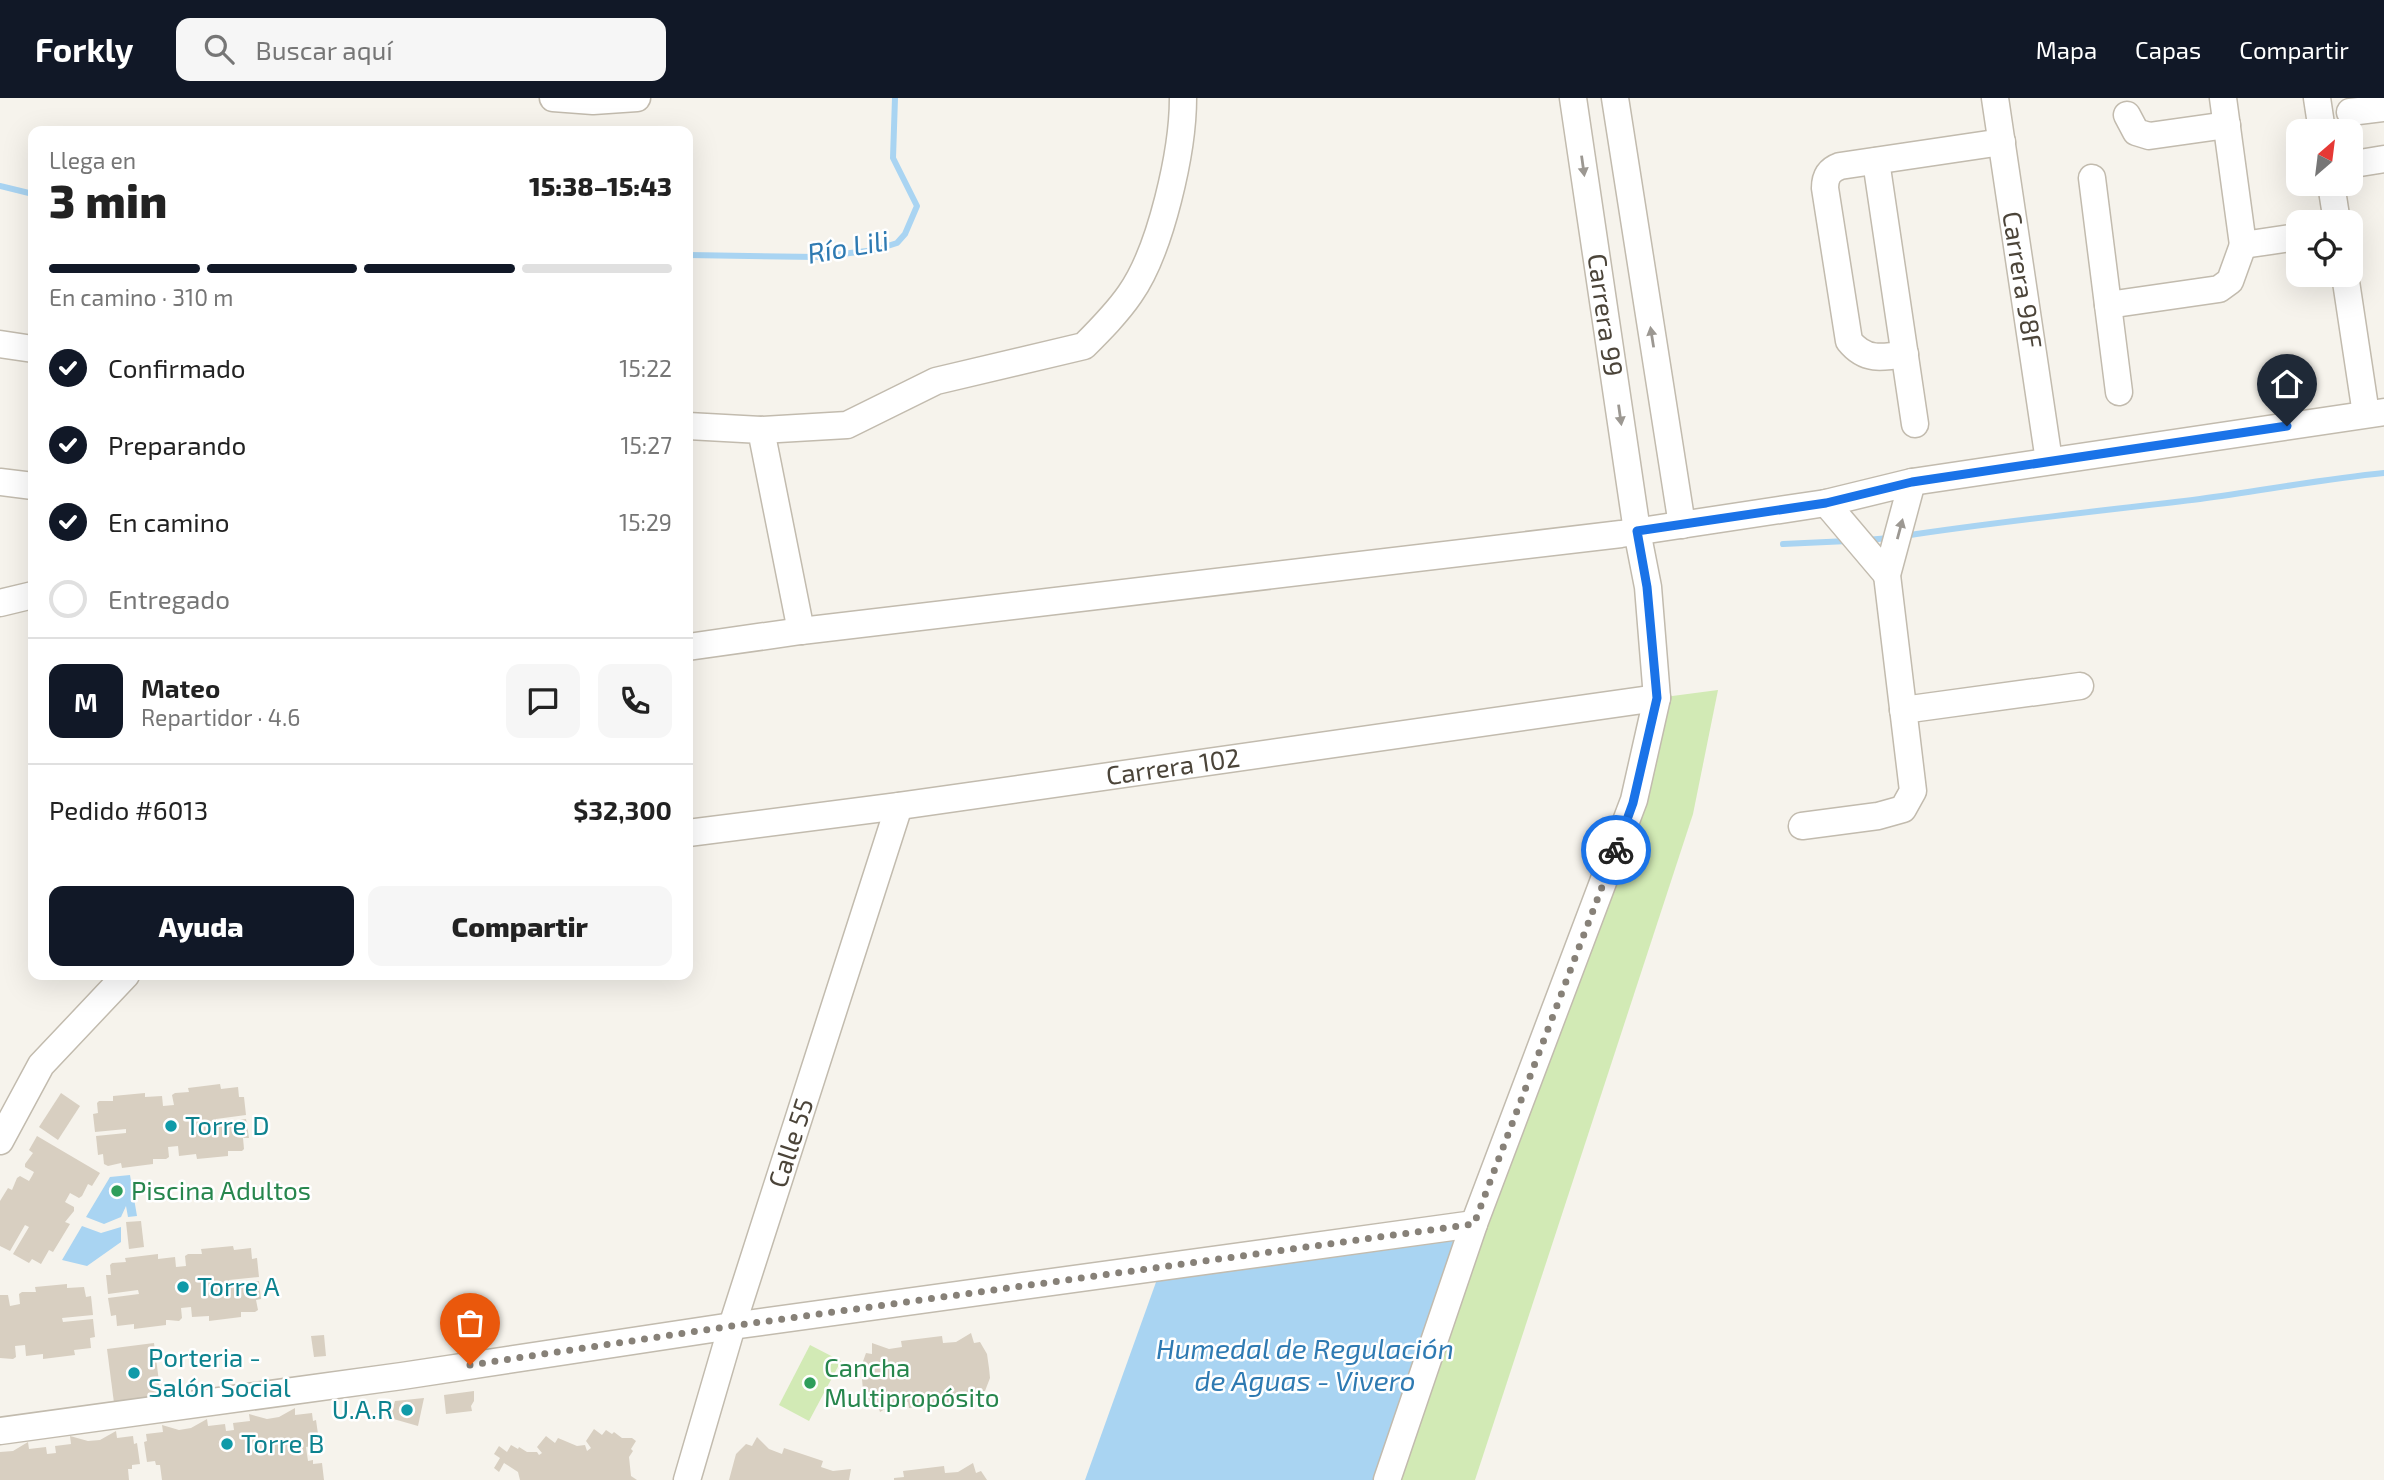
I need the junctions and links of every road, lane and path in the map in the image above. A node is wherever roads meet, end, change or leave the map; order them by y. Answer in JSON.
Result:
{"nodes":[{"id":1,"x":553,"y":98,"type":"edge"},
{"id":2,"x":637,"y":98,"type":"edge"},
{"id":3,"x":1183,"y":98,"type":"edge"},
{"id":4,"x":1573,"y":98,"type":"edge"},
{"id":5,"x":1615,"y":98,"type":"edge"},
{"id":6,"x":1995,"y":98,"type":"edge"},
{"id":7,"x":2223,"y":98,"type":"edge"},
{"id":8,"x":2317,"y":98,"type":"edge"},
{"id":9,"x":2384,"y":108,"type":"edge"},
{"id":10,"x":2350,"y":112,"type":"dead end"},
{"id":11,"x":2127,"y":115,"type":"dead end"},
{"id":12,"x":2320,"y":119,"type":"edge"},
{"id":13,"x":2227,"y":125,"type":"junction"},
{"id":14,"x":2001,"y":142,"type":"junction"},
{"id":15,"x":1876,"y":161,"type":"junction"},
{"id":16,"x":2092,"y":178,"type":"dead end"},
{"id":17,"x":2286,"y":239,"type":"edge"},
{"id":18,"x":2243,"y":245,"type":"junction"},
{"id":19,"x":2348,"y":287,"type":"edge"},
{"id":20,"x":2108,"y":305,"type":"junction"},
{"id":21,"x":0,"y":344,"type":"edge"},
{"id":22,"x":28,"y":348,"type":"edge"},
{"id":23,"x":1905,"y":354,"type":"junction"},
{"id":24,"x":2119,"y":392,"type":"dead end"},
{"id":25,"x":2375,"y":413,"type":"edge"},
{"id":26,"x":1915,"y":424,"type":"dead end"},
{"id":27,"x":693,"y":426,"type":"edge"},
{"id":28,"x":761,"y":430,"type":"junction"},
{"id":29,"x":2049,"y":461,"type":"junction"},
{"id":30,"x":0,"y":482,"type":"edge"},
{"id":31,"x":1912,"y":482,"type":"junction"},
{"id":32,"x":28,"y":485,"type":"edge"},
{"id":33,"x":1826,"y":503,"type":"junction"},
{"id":34,"x":1682,"y":525,"type":"junction"},
{"id":35,"x":1637,"y":531,"type":"junction"},
{"id":36,"x":1887,"y":575,"type":"junction"},
{"id":37,"x":28,"y":596,"type":"edge"},
{"id":38,"x":0,"y":603,"type":"edge"},
{"id":39,"x":801,"y":631,"type":"junction"},
{"id":40,"x":693,"y":646,"type":"edge"},
{"id":41,"x":2080,"y":686,"type":"dead end"},
{"id":42,"x":1657,"y":698,"type":"junction"},
{"id":43,"x":1903,"y":710,"type":"junction"},
{"id":44,"x":899,"y":806,"type":"junction"},
{"id":45,"x":1802,"y":826,"type":"dead end"},
{"id":46,"x":693,"y":832,"type":"edge"},
{"id":47,"x":121,"y":980,"type":"edge"},
{"id":48,"x":0,"y":1141,"type":"edge"},
{"id":49,"x":1474,"y":1224,"type":"junction"},
{"id":50,"x":732,"y":1326,"type":"junction"},
{"id":51,"x":0,"y":1431,"type":"edge"},
{"id":52,"x":687,"y":1480,"type":"edge"},
{"id":53,"x":1387,"y":1480,"type":"edge"}],
"edges":[{"from":1,"to":2,"type":"street"},
{"from":3,"to":28,"type":"street"},
{"from":4,"to":35,"type":"street","name":"Carrera 99","one_way":true},
{"from":34,"to":5,"type":"street","name":"Carrera 99","one_way":true},
{"from":6,"to":14,"type":"street","name":"Carrera 98F"},
{"from":7,"to":13,"type":"street"},
{"from":8,"to":12,"type":"street"},
{"from":9,"to":10,"type":"street"},
{"from":11,"to":13,"type":"street"},
{"from":13,"to":18,"type":"street"},
{"from":14,"to":15,"type":"street"},
{"from":14,"to":29,"type":"street","name":"Carrera 98F"},
{"from":15,"to":23,"type":"street"},
{"from":15,"to":23,"type":"street"},
{"from":16,"to":20,"type":"street"},
{"from":17,"to":18,"type":"street"},
{"from":18,"to":20,"type":"street"},
{"from":19,"to":25,"type":"street"},
{"from":20,"to":24,"type":"street"},
{"from":21,"to":22,"type":"street"},
{"from":23,"to":26,"type":"street"},
{"from":25,"to":29,"type":"street"},
{"from":27,"to":28,"type":"street"},
{"from":28,"to":39,"type":"street"},
{"from":29,"to":31,"type":"street"},
{"from":30,"to":32,"type":"street"},
{"from":31,"to":33,"type":"street"},
{"from":36,"to":31,"type":"street","one_way":true},
{"from":33,"to":34,"type":"street"},
{"from":33,"to":36,"type":"street"},
{"from":34,"to":35,"type":"street"},
{"from":35,"to":39,"type":"street"},
{"from":35,"to":42,"type":"street","name":"Carrera 99"},
{"from":36,"to":43,"type":"street"},
{"from":37,"to":38,"type":"street"},
{"from":39,"to":40,"type":"street"},
{"from":41,"to":43,"type":"street"},
{"from":42,"to":44,"type":"street","name":"Carrera 102"},
{"from":42,"to":49,"type":"street","name":"Carrera 99"},
{"from":43,"to":45,"type":"street"},
{"from":44,"to":46,"type":"street","name":"Carrera 102"},
{"from":44,"to":50,"type":"street","name":"Calle 55"},
{"from":47,"to":48,"type":"street"},
{"from":49,"to":50,"type":"street"},
{"from":49,"to":53,"type":"street","name":"Carrera 99"},
{"from":50,"to":51,"type":"street"},
{"from":50,"to":52,"type":"street","name":"Calle 55"}]}
